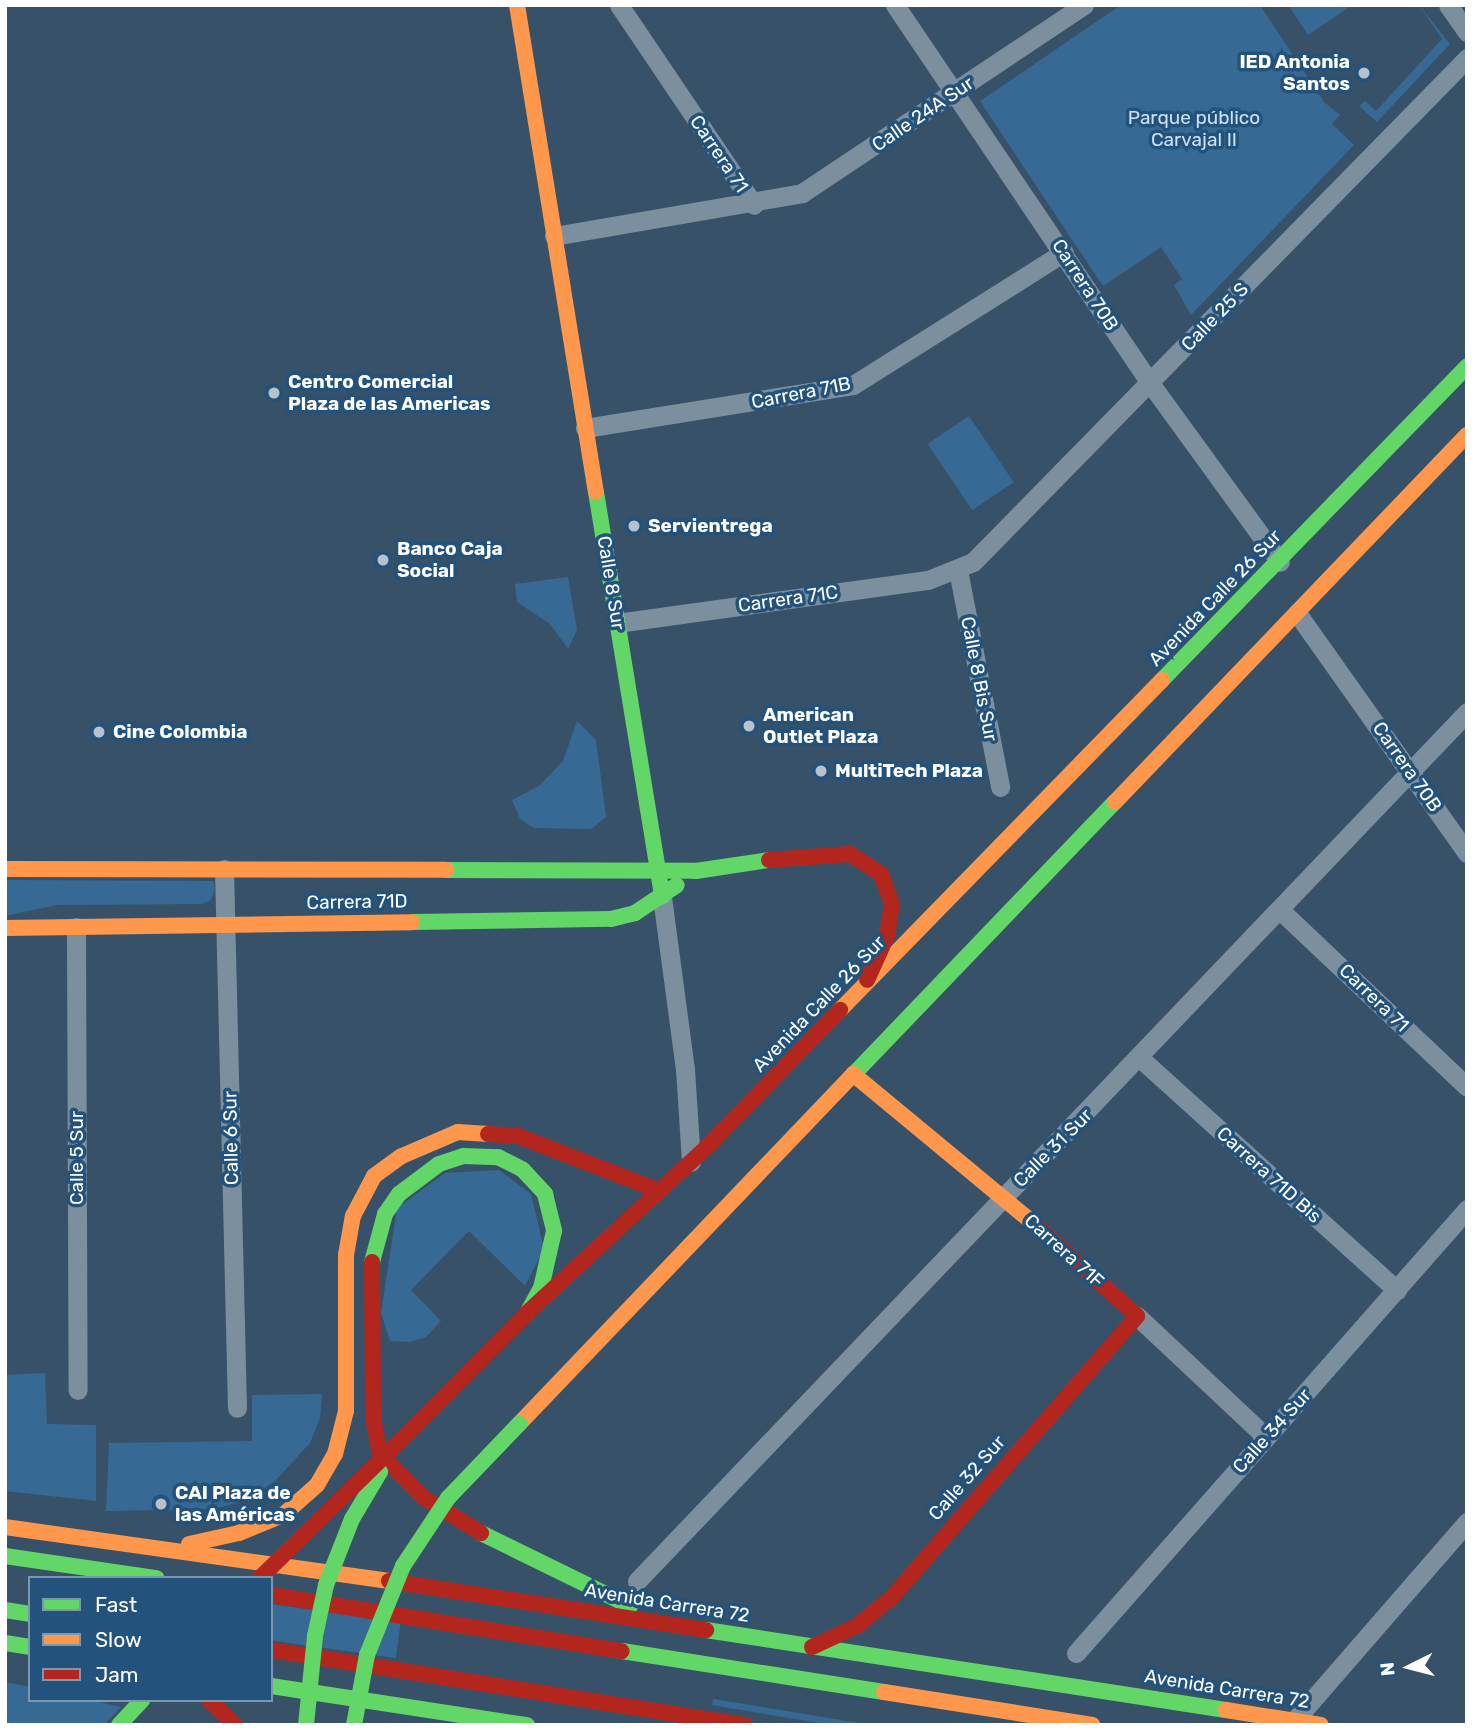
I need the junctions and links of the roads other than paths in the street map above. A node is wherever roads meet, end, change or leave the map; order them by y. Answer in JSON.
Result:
{"nodes":[{"id":1,"x":517,"y":5,"type":"edge"},
{"id":2,"x":619,"y":5,"type":"edge"},
{"id":3,"x":895,"y":5,"type":"edge"},
{"id":4,"x":1084,"y":5,"type":"edge"},
{"id":5,"x":1448,"y":5,"type":"edge"},
{"id":6,"x":1467,"y":32,"type":"edge"},
{"id":7,"x":1467,"y":58,"type":"edge"},
{"id":8,"x":955,"y":93,"type":"junction"},
{"id":9,"x":754,"y":205,"type":"junction"},
{"id":10,"x":554,"y":236,"type":"junction"},
{"id":11,"x":1064,"y":252,"type":"junction"},
{"id":12,"x":1467,"y":366,"type":"edge"},
{"id":13,"x":1150,"y":383,"type":"junction"},
{"id":14,"x":585,"y":428,"type":"junction"},
{"id":15,"x":1467,"y":435,"type":"edge"},
{"id":16,"x":1280,"y":562,"type":"junction"},
{"id":17,"x":958,"y":570,"type":"junction"},
{"id":18,"x":1297,"y":613,"type":"junction"},
{"id":19,"x":617,"y":623,"type":"junction"},
{"id":20,"x":1467,"y":712,"type":"edge"},
{"id":21,"x":1410,"y":771,"type":"junction"},
{"id":22,"x":1000,"y":787,"type":"dead end"},
{"id":23,"x":1467,"y":853,"type":"edge"},
{"id":24,"x":5,"y":869,"type":"edge"},
{"id":25,"x":224,"y":869,"type":"junction"},
{"id":26,"x":657,"y":869,"type":"junction"},
{"id":27,"x":696,"y":871,"type":"junction"},
{"id":28,"x":662,"y":897,"type":"junction"},
{"id":29,"x":1280,"y":910,"type":"junction"},
{"id":30,"x":226,"y":924,"type":"junction"},
{"id":31,"x":76,"y":927,"type":"junction"},
{"id":32,"x":5,"y":928,"type":"edge"},
{"id":33,"x":863,"y":989,"type":"junction"},
{"id":34,"x":1141,"y":1059,"type":"junction"},
{"id":35,"x":853,"y":1074,"type":"junction"},
{"id":36,"x":1467,"y":1087,"type":"edge"},
{"id":37,"x":691,"y":1162,"type":"junction"},
{"id":38,"x":660,"y":1191,"type":"junction"},
{"id":39,"x":1004,"y":1197,"type":"junction"},
{"id":40,"x":1467,"y":1209,"type":"edge"},
{"id":41,"x":1397,"y":1290,"type":"junction"},
{"id":42,"x":527,"y":1313,"type":"junction"},
{"id":43,"x":1137,"y":1316,"type":"junction"},
{"id":44,"x":79,"y":1390,"type":"dead end"},
{"id":45,"x":237,"y":1408,"type":"dead end"},
{"id":46,"x":409,"y":1432,"type":"junction"},
{"id":47,"x":1266,"y":1437,"type":"junction"},
{"id":48,"x":1467,"y":1522,"type":"edge"},
{"id":49,"x":5,"y":1527,"type":"edge"},
{"id":50,"x":158,"y":1549,"type":"junction"},
{"id":51,"x":5,"y":1556,"type":"edge"},
{"id":52,"x":142,"y":1576,"type":"edge"},
{"id":53,"x":262,"y":1576,"type":"edge"},
{"id":54,"x":637,"y":1581,"type":"dead end"},
{"id":55,"x":273,"y":1595,"type":"edge"},
{"id":56,"x":5,"y":1611,"type":"edge"},
{"id":57,"x":28,"y":1614,"type":"edge"},
{"id":58,"x":675,"y":1625,"type":"junction"},
{"id":59,"x":5,"y":1643,"type":"edge"},
{"id":60,"x":28,"y":1647,"type":"edge"},
{"id":61,"x":812,"y":1647,"type":"junction"},
{"id":62,"x":273,"y":1650,"type":"edge"},
{"id":63,"x":1076,"y":1653,"type":"dead end"},
{"id":64,"x":1025,"y":1679,"type":"junction"},
{"id":65,"x":273,"y":1686,"type":"edge"},
{"id":66,"x":140,"y":1702,"type":"edge"},
{"id":67,"x":211,"y":1702,"type":"edge"},
{"id":68,"x":1294,"y":1721,"type":"junction"},
{"id":69,"x":118,"y":1725,"type":"edge"},
{"id":70,"x":235,"y":1725,"type":"edge"},
{"id":71,"x":306,"y":1725,"type":"edge"},
{"id":72,"x":354,"y":1725,"type":"edge"},
{"id":73,"x":527,"y":1725,"type":"edge"},
{"id":74,"x":745,"y":1725,"type":"edge"},
{"id":75,"x":1092,"y":1725,"type":"edge"},
{"id":76,"x":1111,"y":1725,"type":"edge"},
{"id":77,"x":1321,"y":1725,"type":"edge"}],
"edges":[{"from":1,"to":10,"type":"main road","name":"Calle 8 Sur"},
{"from":2,"to":9,"type":"street","name":"Carrera 71"},
{"from":3,"to":8,"type":"street","name":"Carrera 70B"},
{"from":4,"to":8,"type":"street","name":"Calle 24A Sur"},
{"from":5,"to":6,"type":"street"},
{"from":7,"to":13,"type":"street","name":"Calle 25 S"},
{"from":8,"to":9,"type":"street","name":"Calle 24A Sur"},
{"from":8,"to":11,"type":"street","name":"Carrera 70B"},
{"from":9,"to":10,"type":"street","name":"Carrera 71"},
{"from":10,"to":14,"type":"main road","name":"Calle 8 Sur"},
{"from":11,"to":13,"type":"street","name":"Carrera 70B"},
{"from":11,"to":14,"type":"street","name":"Carrera 71B"},
{"from":12,"to":16,"type":"main road","name":"Avenida Calle 26 Sur"},
{"from":13,"to":16,"type":"street","name":"Carrera 70B"},
{"from":13,"to":17,"type":"street","name":"Calle 25 S"},
{"from":14,"to":19,"type":"main road","name":"Calle 8 Sur"},
{"from":15,"to":18,"type":"main road"},
{"from":16,"to":33,"type":"main road","name":"Avenida Calle 26 Sur"},
{"from":17,"to":19,"type":"street","name":"Carrera 71C"},
{"from":17,"to":22,"type":"street","name":"Calle 8 Bis Sur"},
{"from":18,"to":21,"type":"street","name":"Carrera 70B"},
{"from":18,"to":35,"type":"main road"},
{"from":19,"to":26,"type":"main road","name":"Calle 8 Sur"},
{"from":20,"to":21,"type":"street","name":"Calle 31 Sur"},
{"from":21,"to":23,"type":"street","name":"Carrera 70B"},
{"from":21,"to":29,"type":"street","name":"Calle 31 Sur"},
{"from":24,"to":25,"type":"main road","name":"Carrera 71D"},
{"from":25,"to":26,"type":"main road","name":"Carrera 71D"},
{"from":25,"to":30,"type":"street","name":"Calle 6 Sur"},
{"from":26,"to":27,"type":"main road","name":"Carrera 71D"},
{"from":26,"to":28,"type":"main road","name":"Calle 8 Sur"},
{"from":27,"to":28,"type":"main road","name":"Carrera 71D"},
{"from":27,"to":33,"type":"main road","name":"Carrera 71D"},
{"from":28,"to":30,"type":"main road","name":"Carrera 71D"},
{"from":28,"to":37,"type":"street","name":"Calle 8 Sur"},
{"from":29,"to":34,"type":"street","name":"Calle 31 Sur"},
{"from":29,"to":36,"type":"street","name":"Carrera 71"},
{"from":30,"to":31,"type":"main road","name":"Carrera 71D"},
{"from":30,"to":45,"type":"street","name":"Calle 6 Sur"},
{"from":31,"to":32,"type":"main road","name":"Carrera 71D"},
{"from":31,"to":44,"type":"street","name":"Calle 5 Sur"},
{"from":33,"to":37,"type":"main road","name":"Avenida Calle 26 Sur"},
{"from":34,"to":39,"type":"street","name":"Calle 31 Sur"},
{"from":34,"to":41,"type":"street","name":"Carrera 71D Bis"},
{"from":35,"to":39,"type":"main road","name":"Carrera 71F"},
{"from":35,"to":72,"type":"main road","bridge":true},
{"from":37,"to":38,"type":"main road","name":"Avenida Calle 26 Sur"},
{"from":38,"to":42,"type":"main road","name":"Avenida Calle 26 Sur"},
{"from":38,"to":50,"type":"main road"},
{"from":39,"to":43,"type":"main road","name":"Carrera 71F"},
{"from":39,"to":54,"type":"street","name":"Calle 31 Sur"},
{"from":40,"to":41,"type":"street","name":"Calle 34 Sur"},
{"from":41,"to":47,"type":"street","name":"Calle 34 Sur"},
{"from":42,"to":46,"type":"main road","name":"Avenida Calle 26 Sur"},
{"from":42,"to":58,"type":"main road"},
{"from":43,"to":47,"type":"street","name":"Carrera 71F"},
{"from":43,"to":61,"type":"main road","name":"Calle 32 Sur"},
{"from":46,"to":53,"type":"main road","bridge":true},
{"from":46,"to":71,"type":"main road","name":"Avenida Calle 26 Sur","bridge":true},
{"from":47,"to":63,"type":"street","name":"Calle 34 Sur"},
{"from":48,"to":68,"type":"street"},
{"from":49,"to":50,"type":"main road","name":"Avenida Carrera 72"},
{"from":50,"to":58,"type":"main road","name":"Avenida Carrera 72"},
{"from":51,"to":52,"type":"main road"},
{"from":55,"to":75,"type":"main road"},
{"from":56,"to":57,"type":"main road"},
{"from":58,"to":61,"type":"main road","name":"Avenida Carrera 72"},
{"from":59,"to":60,"type":"main road"},
{"from":61,"to":64,"type":"main road","name":"Avenida Carrera 72"},
{"from":62,"to":74,"type":"main road"},
{"from":64,"to":68,"type":"main road","name":"Avenida Carrera 72"},
{"from":64,"to":76,"type":"main road"},
{"from":65,"to":73,"type":"main road"},
{"from":66,"to":69,"type":"main road"},
{"from":67,"to":70,"type":"main road"},
{"from":68,"to":77,"type":"main road","name":"Avenida Carrera 72"}]}
